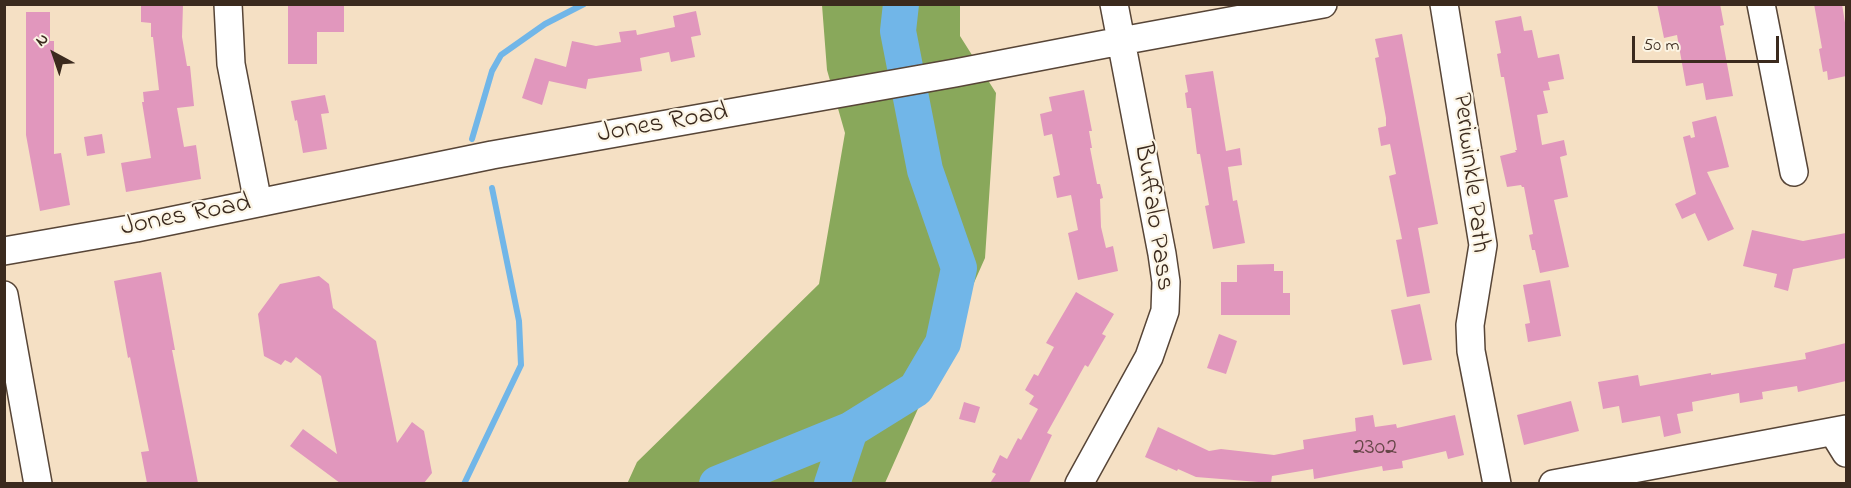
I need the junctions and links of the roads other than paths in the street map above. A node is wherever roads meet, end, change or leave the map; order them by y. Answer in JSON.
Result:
{"nodes":[{"id":1,"x":228,"y":4,"type":"edge"},
{"id":2,"x":1114,"y":4,"type":"edge"},
{"id":3,"x":1323,"y":4,"type":"edge"},
{"id":4,"x":1444,"y":4,"type":"edge"},
{"id":5,"x":1761,"y":4,"type":"edge"},
{"id":6,"x":1121,"y":41,"type":"junction"},
{"id":7,"x":1794,"y":172,"type":"dead end"},
{"id":8,"x":258,"y":203,"type":"junction"},
{"id":9,"x":4,"y":251,"type":"edge"},
{"id":10,"x":4,"y":295,"type":"edge"},
{"id":11,"x":1842,"y":438,"type":"edge"},
{"id":12,"x":1087,"y":481,"type":"edge"},
{"id":13,"x":38,"y":483,"type":"edge"},
{"id":14,"x":1497,"y":483,"type":"edge"},
{"id":15,"x":1553,"y":483,"type":"edge"}],
"edges":[{"from":1,"to":8,"type":"street"},
{"from":2,"to":6,"type":"street","name":"Buffalo Pass"},
{"from":3,"to":6,"type":"street","name":"Jones Road"},
{"from":4,"to":14,"type":"street","name":"Periwinkle Path"},
{"from":5,"to":7,"type":"street"},
{"from":6,"to":8,"type":"street","name":"Jones Road"},
{"from":6,"to":12,"type":"street","name":"Buffalo Pass"},
{"from":8,"to":9,"type":"street","name":"Jones Road"},
{"from":10,"to":13,"type":"street"},
{"from":11,"to":15,"type":"street"}]}
